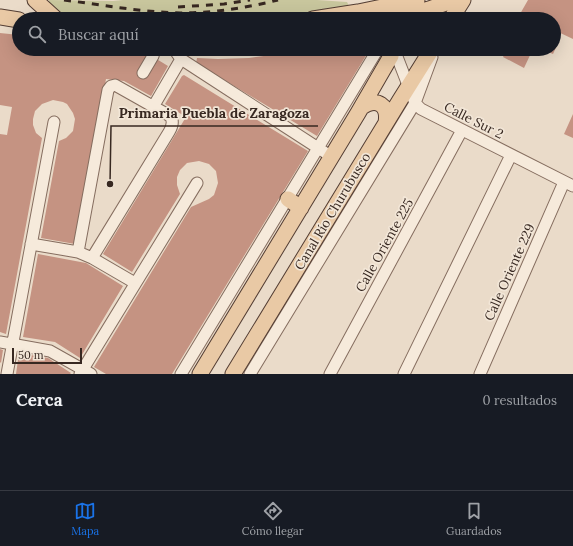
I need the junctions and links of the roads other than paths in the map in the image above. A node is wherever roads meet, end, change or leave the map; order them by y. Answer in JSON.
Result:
{"nodes":[{"id":1,"x":35,"y":0,"type":"edge"},
{"id":2,"x":417,"y":0,"type":"edge"},
{"id":3,"x":455,"y":0,"type":"edge"},
{"id":4,"x":462,"y":0,"type":"edge"},
{"id":5,"x":48,"y":12,"type":"edge"},
{"id":6,"x":358,"y":12,"type":"edge"},
{"id":7,"x":417,"y":12,"type":"edge"},
{"id":8,"x":455,"y":12,"type":"edge"},
{"id":9,"x":0,"y":17,"type":"edge"},
{"id":10,"x":12,"y":19,"type":"edge"},
{"id":11,"x":153,"y":56,"type":"edge"},
{"id":12,"x":179,"y":56,"type":"edge"},
{"id":13,"x":374,"y":56,"type":"edge"},
{"id":14,"x":391,"y":56,"type":"edge"},
{"id":15,"x":396,"y":56,"type":"edge"},
{"id":16,"x":429,"y":56,"type":"edge"},
{"id":17,"x":432,"y":56,"type":"edge"},
{"id":18,"x":181,"y":59,"type":"junction"},
{"id":19,"x":143,"y":73,"type":"dead end"},
{"id":20,"x":409,"y":87,"type":"junction"},
{"id":21,"x":415,"y":103,"type":"junction"},
{"id":22,"x":153,"y":107,"type":"junction"},
{"id":23,"x":362,"y":107,"type":"junction"},
{"id":24,"x":54,"y":122,"type":"dead end"},
{"id":25,"x":386,"y":123,"type":"junction"},
{"id":26,"x":462,"y":130,"type":"junction"},
{"id":27,"x":319,"y":148,"type":"junction"},
{"id":28,"x":511,"y":155,"type":"junction"},
{"id":29,"x":332,"y":157,"type":"junction"},
{"id":30,"x":197,"y":183,"type":"dead end"},
{"id":31,"x":569,"y":184,"type":"edge"},
{"id":32,"x":288,"y":199,"type":"junction"},
{"id":33,"x":301,"y":208,"type":"junction"},
{"id":34,"x":31,"y":244,"type":"junction"},
{"id":35,"x":78,"y":252,"type":"junction"},
{"id":36,"x":92,"y":258,"type":"junction"},
{"id":37,"x":135,"y":284,"type":"junction"},
{"id":38,"x":0,"y":342,"type":"edge"},
{"id":39,"x":13,"y":344,"type":"junction"},
{"id":40,"x":85,"y":372,"type":"edge"},
{"id":41,"x":7,"y":374,"type":"edge"},
{"id":42,"x":181,"y":374,"type":"edge"},
{"id":43,"x":200,"y":374,"type":"edge"},
{"id":44,"x":233,"y":374,"type":"edge"},
{"id":45,"x":250,"y":374,"type":"edge"},
{"id":46,"x":330,"y":374,"type":"edge"},
{"id":47,"x":404,"y":374,"type":"edge"},
{"id":48,"x":480,"y":374,"type":"edge"}],
"edges":[{"from":1,"to":5,"type":"main road"},
{"from":2,"to":6,"type":"main road"},
{"from":3,"to":7,"type":"main road"},
{"from":4,"to":8,"type":"main road"},
{"from":9,"to":10,"type":"main road"},
{"from":11,"to":19,"type":"street"},
{"from":12,"to":18,"type":"street"},
{"from":13,"to":27,"type":"street"},
{"from":14,"to":23,"type":"main road"},
{"from":15,"to":20,"type":"street"},
{"from":16,"to":20,"type":"main road","name":"Canal Río Churubusco"},
{"from":17,"to":21,"type":"street","name":"Canal Río Churubusco"},
{"from":18,"to":22,"type":"street"},
{"from":18,"to":27,"type":"street"},
{"from":20,"to":21,"type":"street"},
{"from":20,"to":25,"type":"main road","name":"Canal Río Churubusco"},
{"from":21,"to":26,"type":"street","name":"Calle Sur 2"},
{"from":21,"to":45,"type":"street","name":"Canal Río Churubusco"},
{"from":22,"to":35,"type":"street"},
{"from":22,"to":36,"type":"street"},
{"from":23,"to":25,"type":"main road"},
{"from":23,"to":29,"type":"main road"},
{"from":24,"to":34,"type":"street"},
{"from":25,"to":44,"type":"main road","name":"Canal Río Churubusco"},
{"from":26,"to":28,"type":"street","name":"Calle Sur 2"},
{"from":26,"to":46,"type":"street","name":"Calle Oriente 225"},
{"from":27,"to":29,"type":"street"},
{"from":27,"to":32,"type":"street"},
{"from":28,"to":31,"type":"street","name":"Calle Sur 2"},
{"from":28,"to":47,"type":"street"},
{"from":29,"to":33,"type":"main road"},
{"from":30,"to":37,"type":"street"},
{"from":31,"to":48,"type":"street","name":"Calle Oriente 229"},
{"from":32,"to":33,"type":"main road"},
{"from":32,"to":42,"type":"street"},
{"from":33,"to":43,"type":"main road"},
{"from":34,"to":35,"type":"street"},
{"from":34,"to":39,"type":"street"},
{"from":35,"to":36,"type":"street"},
{"from":36,"to":37,"type":"street"},
{"from":37,"to":40,"type":"street"},
{"from":38,"to":39,"type":"street"},
{"from":39,"to":40,"type":"street"},
{"from":39,"to":41,"type":"street"}]}
